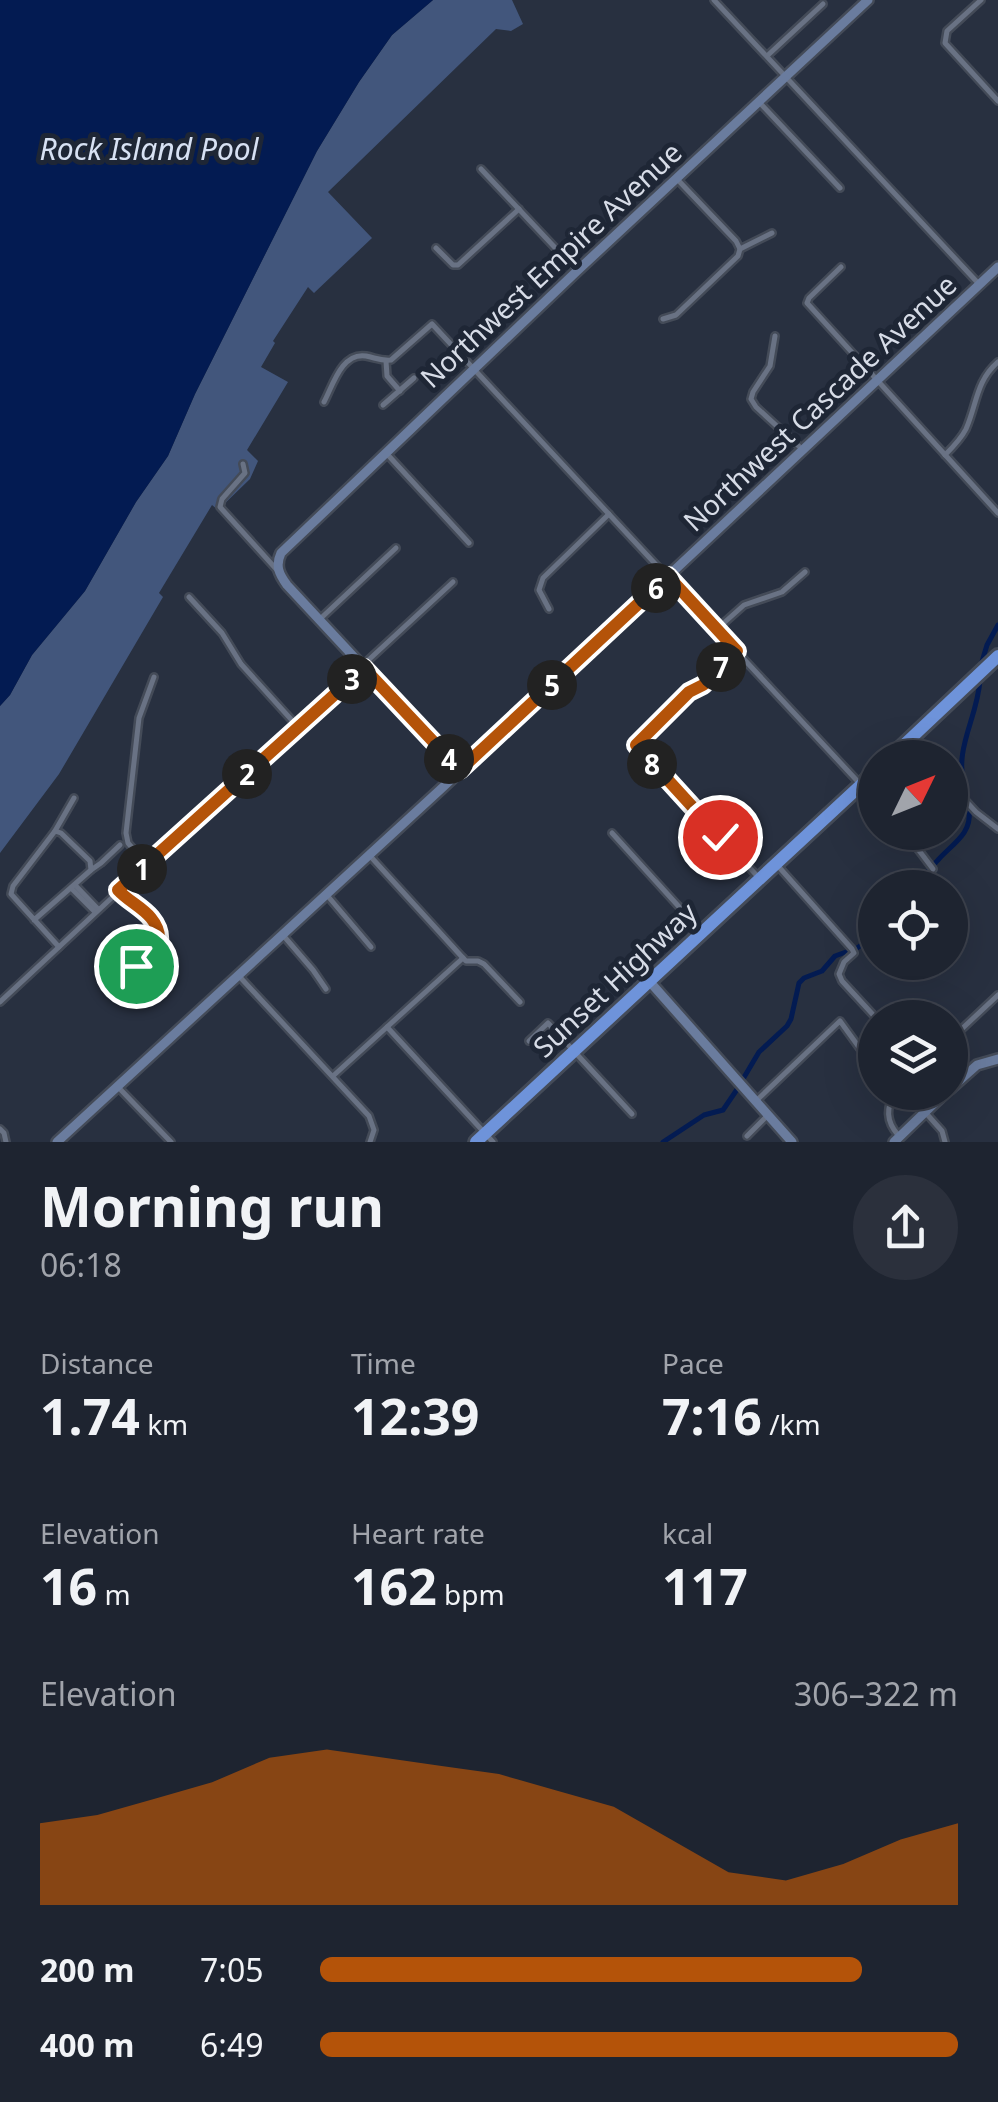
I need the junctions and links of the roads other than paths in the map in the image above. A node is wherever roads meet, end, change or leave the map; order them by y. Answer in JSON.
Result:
{"nodes":[{"id":1,"x":714,"y":0,"type":"edge"},
{"id":2,"x":868,"y":0,"type":"edge"},
{"id":3,"x":981,"y":0,"type":"edge"},
{"id":4,"x":824,"y":4,"type":"dead end"},
{"id":5,"x":767,"y":56,"type":"junction"},
{"id":6,"x":786,"y":76,"type":"junction"},
{"id":7,"x":998,"y":101,"type":"edge"},
{"id":8,"x":759,"y":102,"type":"junction"},
{"id":9,"x":481,"y":169,"type":"dead end"},
{"id":10,"x":676,"y":178,"type":"junction"},
{"id":11,"x":840,"y":188,"type":"dead end"},
{"id":12,"x":518,"y":209,"type":"junction"},
{"id":13,"x":772,"y":233,"type":"dead end"},
{"id":14,"x":436,"y":248,"type":"dead end"},
{"id":15,"x":740,"y":249,"type":"junction"},
{"id":16,"x":841,"y":267,"type":"dead end"},
{"id":17,"x":998,"y":267,"type":"edge"},
{"id":18,"x":577,"y":271,"type":"junction"},
{"id":19,"x":979,"y":285,"type":"junction"},
{"id":20,"x":662,"y":320,"type":"dead end"},
{"id":21,"x":775,"y":336,"type":"dead end"},
{"id":22,"x":386,"y":361,"type":"junction"},
{"id":23,"x":998,"y":362,"type":"edge"},
{"id":24,"x":474,"y":368,"type":"junction"},
{"id":25,"x":414,"y":378,"type":"dead end"},
{"id":26,"x":877,"y":380,"type":"junction"},
{"id":27,"x":400,"y":390,"type":"junction"},
{"id":28,"x":324,"y":402,"type":"dead end"},
{"id":29,"x":384,"y":405,"type":"dead end"},
{"id":30,"x":803,"y":450,"type":"junction"},
{"id":31,"x":385,"y":452,"type":"junction"},
{"id":32,"x":945,"y":454,"type":"junction"},
{"id":33,"x":243,"y":464,"type":"dead end"},
{"id":34,"x":997,"y":509,"type":"edge"},
{"id":35,"x":610,"y":514,"type":"junction"},
{"id":36,"x":469,"y":542,"type":"dead end"},
{"id":37,"x":396,"y":548,"type":"dead end"},
{"id":38,"x":278,"y":570,"type":"junction"},
{"id":39,"x":805,"y":572,"type":"dead end"},
{"id":40,"x":668,"y":576,"type":"junction"},
{"id":41,"x":453,"y":582,"type":"dead end"},
{"id":42,"x":189,"y":598,"type":"dead end"},
{"id":43,"x":549,"y":610,"type":"dead end"},
{"id":44,"x":319,"y":620,"type":"junction"},
{"id":45,"x":716,"y":629,"type":"junction"},
{"id":46,"x":737,"y":651,"type":"junction"},
{"id":47,"x":998,"y":656,"type":"edge"},
{"id":48,"x":363,"y":667,"type":"junction"},
{"id":49,"x":154,"y":676,"type":"dead end"},
{"id":50,"x":298,"y":726,"type":"junction"},
{"id":51,"x":910,"y":739,"type":"edge"},
{"id":52,"x":460,"y":770,"type":"junction"},
{"id":53,"x":858,"y":781,"type":"edge"},
{"id":54,"x":858,"y":787,"type":"edge"},
{"id":55,"x":74,"y":798,"type":"dead end"},
{"id":56,"x":968,"y":804,"type":"edge"},
{"id":57,"x":998,"y":829,"type":"edge"},
{"id":58,"x":55,"y":831,"type":"junction"},
{"id":59,"x":612,"y":833,"type":"dead end"},
{"id":60,"x":120,"y":845,"type":"dead end"},
{"id":61,"x":917,"y":850,"type":"edge"},
{"id":62,"x":368,"y":854,"type":"junction"},
{"id":63,"x":146,"y":864,"type":"junction"},
{"id":64,"x":776,"y":864,"type":"junction"},
{"id":65,"x":930,"y":867,"type":"dead end"},
{"id":66,"x":91,"y":870,"type":"junction"},
{"id":67,"x":760,"y":878,"type":"junction"},
{"id":68,"x":73,"y":886,"type":"junction"},
{"id":69,"x":118,"y":890,"type":"junction"},
{"id":70,"x":326,"y":894,"type":"junction"},
{"id":71,"x":96,"y":911,"type":"junction"},
{"id":72,"x":34,"y":920,"type":"junction"},
{"id":73,"x":702,"y":933,"type":"junction"},
{"id":74,"x":282,"y":934,"type":"junction"},
{"id":75,"x":58,"y":946,"type":"junction"},
{"id":76,"x":372,"y":947,"type":"dead end"},
{"id":77,"x":463,"y":958,"type":"junction"},
{"id":78,"x":140,"y":969,"type":"dead end"},
{"id":79,"x":238,"y":975,"type":"junction"},
{"id":80,"x":650,"y":982,"type":"junction"},
{"id":81,"x":326,"y":988,"type":"dead end"},
{"id":82,"x":998,"y":996,"type":"edge"},
{"id":83,"x":1,"y":999,"type":"edge"},
{"id":84,"x":860,"y":1000,"type":"edge"},
{"id":85,"x":520,"y":1002,"type":"dead end"},
{"id":86,"x":968,"y":1024,"type":"edge"},
{"id":87,"x":387,"y":1027,"type":"junction"},
{"id":88,"x":528,"y":1040,"type":"dead end"},
{"id":89,"x":858,"y":1046,"type":"edge"},
{"id":90,"x":575,"y":1052,"type":"junction"},
{"id":91,"x":998,"y":1058,"type":"edge"},
{"id":92,"x":968,"y":1074,"type":"edge"},
{"id":93,"x":333,"y":1076,"type":"junction"},
{"id":94,"x":116,"y":1086,"type":"junction"},
{"id":95,"x":756,"y":1101,"type":"junction"},
{"id":96,"x":888,"y":1110,"type":"edge"},
{"id":97,"x":926,"y":1110,"type":"edge"},
{"id":98,"x":924,"y":1112,"type":"junction"},
{"id":99,"x":632,"y":1114,"type":"dead end"},
{"id":100,"x":768,"y":1116,"type":"junction"},
{"id":101,"x":0,"y":1129,"type":"edge"},
{"id":102,"x":748,"y":1136,"type":"dead end"},
{"id":103,"x":485,"y":1139,"type":"edge"},
{"id":104,"x":897,"y":1140,"type":"edge"},
{"id":105,"x":6,"y":1142,"type":"edge"},
{"id":106,"x":57,"y":1142,"type":"edge"},
{"id":107,"x":171,"y":1142,"type":"edge"},
{"id":108,"x":370,"y":1142,"type":"edge"},
{"id":109,"x":792,"y":1142,"type":"edge"},
{"id":110,"x":945,"y":1142,"type":"edge"}],
"edges":[{"from":1,"to":5,"type":"street"},
{"from":2,"to":6,"type":"street","name":"Northwest Empire Avenue"},
{"from":3,"to":7,"type":"street"},
{"from":4,"to":5,"type":"street"},
{"from":5,"to":6,"type":"street"},
{"from":6,"to":8,"type":"street","name":"Northwest Empire Avenue"},
{"from":6,"to":19,"type":"street"},
{"from":8,"to":10,"type":"street","name":"Northwest Empire Avenue"},
{"from":8,"to":11,"type":"street"},
{"from":9,"to":12,"type":"street"},
{"from":10,"to":15,"type":"street"},
{"from":10,"to":18,"type":"street","name":"Northwest Empire Avenue"},
{"from":12,"to":14,"type":"street"},
{"from":12,"to":18,"type":"street"},
{"from":13,"to":15,"type":"street"},
{"from":15,"to":20,"type":"street"},
{"from":16,"to":26,"type":"street"},
{"from":17,"to":19,"type":"street","name":"Northwest Cascade Avenue"},
{"from":18,"to":24,"type":"street","name":"Northwest Empire Avenue"},
{"from":19,"to":26,"type":"street","name":"Northwest Cascade Avenue"},
{"from":21,"to":30,"type":"street"},
{"from":22,"to":24,"type":"street"},
{"from":22,"to":27,"type":"street"},
{"from":22,"to":28,"type":"street"},
{"from":23,"to":32,"type":"street"},
{"from":24,"to":31,"type":"street","name":"Northwest Empire Avenue"},
{"from":24,"to":35,"type":"street"},
{"from":25,"to":27,"type":"street"},
{"from":26,"to":30,"type":"street","name":"Northwest Cascade Avenue"},
{"from":26,"to":32,"type":"street"},
{"from":27,"to":29,"type":"street"},
{"from":30,"to":40,"type":"street","name":"Northwest Cascade Avenue"},
{"from":31,"to":36,"type":"street"},
{"from":31,"to":38,"type":"street","name":"Northwest Empire Avenue"},
{"from":32,"to":34,"type":"street"},
{"from":33,"to":38,"type":"street"},
{"from":35,"to":40,"type":"street"},
{"from":35,"to":43,"type":"street"},
{"from":37,"to":44,"type":"street"},
{"from":38,"to":44,"type":"street"},
{"from":39,"to":45,"type":"street"},
{"from":40,"to":45,"type":"street"},
{"from":40,"to":52,"type":"street","name":"Northwest Cascade Avenue"},
{"from":41,"to":48,"type":"street"},
{"from":42,"to":50,"type":"street"},
{"from":44,"to":48,"type":"street"},
{"from":45,"to":46,"type":"street"},
{"from":46,"to":53,"type":"street"},
{"from":46,"to":67,"type":"street"},
{"from":47,"to":51,"type":"highway"},
{"from":48,"to":50,"type":"street"},
{"from":48,"to":52,"type":"street"},
{"from":49,"to":63,"type":"street"},
{"from":50,"to":63,"type":"street"},
{"from":52,"to":62,"type":"street","name":"Northwest Cascade Avenue"},
{"from":54,"to":64,"type":"highway","name":"Sunset Highway"},
{"from":55,"to":58,"type":"street"},
{"from":56,"to":57,"type":"street"},
{"from":58,"to":66,"type":"street"},
{"from":58,"to":72,"type":"street"},
{"from":59,"to":73,"type":"street"},
{"from":60,"to":66,"type":"street"},
{"from":61,"to":65,"type":"street"},
{"from":62,"to":70,"type":"street","name":"Northwest Cascade Avenue"},
{"from":62,"to":77,"type":"street"},
{"from":63,"to":69,"type":"street"},
{"from":64,"to":67,"type":"highway","name":"Sunset Highway"},
{"from":64,"to":84,"type":"street"},
{"from":66,"to":68,"type":"street"},
{"from":67,"to":73,"type":"highway","name":"Sunset Highway"},
{"from":68,"to":71,"type":"street"},
{"from":68,"to":72,"type":"street"},
{"from":69,"to":71,"type":"street"},
{"from":69,"to":78,"type":"street"},
{"from":70,"to":74,"type":"street","name":"Northwest Cascade Avenue"},
{"from":70,"to":76,"type":"street"},
{"from":71,"to":75,"type":"street"},
{"from":72,"to":75,"type":"street"},
{"from":73,"to":80,"type":"highway","name":"Sunset Highway"},
{"from":74,"to":79,"type":"street","name":"Northwest Cascade Avenue"},
{"from":74,"to":81,"type":"street"},
{"from":75,"to":83,"type":"street"},
{"from":77,"to":85,"type":"street"},
{"from":77,"to":87,"type":"street"},
{"from":79,"to":93,"type":"street"},
{"from":79,"to":94,"type":"street","name":"Northwest Cascade Avenue"},
{"from":80,"to":90,"type":"highway","name":"Sunset Highway"},
{"from":80,"to":95,"type":"street"},
{"from":82,"to":86,"type":"street"},
{"from":87,"to":93,"type":"street"},
{"from":87,"to":103,"type":"street"},
{"from":88,"to":90,"type":"street"},
{"from":89,"to":95,"type":"street"},
{"from":90,"to":99,"type":"street"},
{"from":90,"to":103,"type":"highway","name":"Sunset Highway"},
{"from":91,"to":92,"type":"street"},
{"from":93,"to":108,"type":"street"},
{"from":94,"to":106,"type":"street","name":"Northwest Cascade Avenue"},
{"from":94,"to":107,"type":"street"},
{"from":95,"to":100,"type":"street"},
{"from":96,"to":104,"type":"street"},
{"from":97,"to":98,"type":"street"},
{"from":98,"to":104,"type":"street"},
{"from":98,"to":110,"type":"street"},
{"from":100,"to":102,"type":"street"},
{"from":100,"to":109,"type":"street"},
{"from":101,"to":105,"type":"street"}]}
